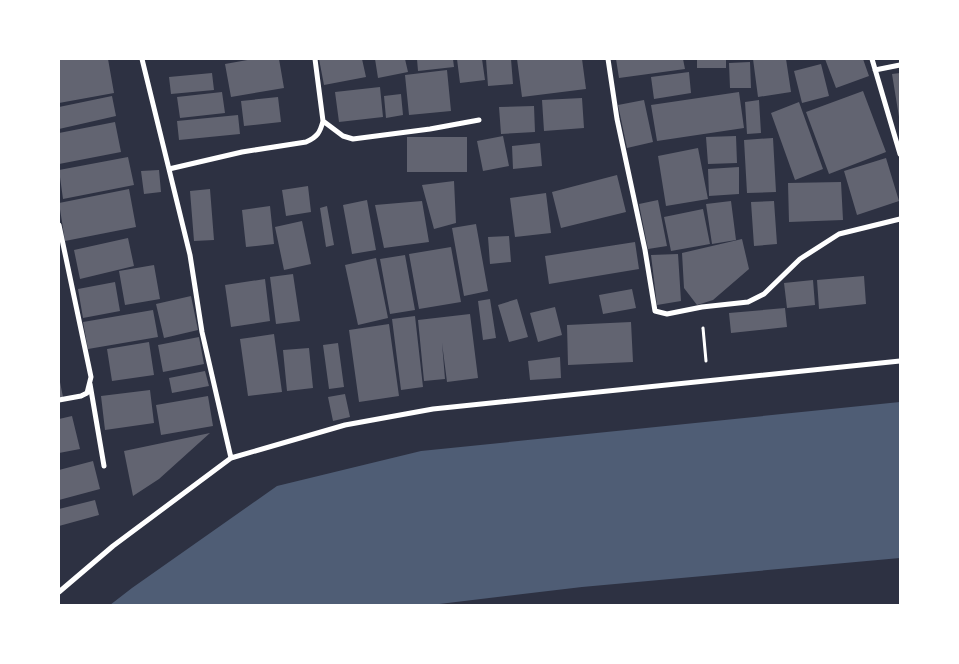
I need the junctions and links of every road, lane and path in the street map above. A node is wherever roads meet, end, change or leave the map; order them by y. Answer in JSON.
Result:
{"nodes":[{"id":1,"x":142,"y":59,"type":"edge"},
{"id":2,"x":314,"y":59,"type":"edge"},
{"id":3,"x":608,"y":59,"type":"edge"},
{"id":4,"x":872,"y":59,"type":"edge"},
{"id":5,"x":900,"y":65,"type":"edge"},
{"id":6,"x":875,"y":70,"type":"junction"},
{"id":7,"x":479,"y":120,"type":"dead end"},
{"id":8,"x":323,"y":122,"type":"junction"},
{"id":9,"x":900,"y":154,"type":"edge"},
{"id":10,"x":169,"y":169,"type":"junction"},
{"id":11,"x":900,"y":219,"type":"edge"},
{"id":12,"x":59,"y":225,"type":"edge"},
{"id":13,"x":702,"y":307,"type":"junction"},
{"id":14,"x":900,"y":361,"type":"edge"},
{"id":15,"x":90,"y":381,"type":"junction"},
{"id":16,"x":707,"y":382,"type":"junction"},
{"id":17,"x":59,"y":400,"type":"edge"},
{"id":18,"x":231,"y":458,"type":"junction"},
{"id":19,"x":104,"y":466,"type":"dead end"},
{"id":20,"x":59,"y":592,"type":"edge"}],
"edges":[{"from":1,"to":10,"type":"street"},
{"from":2,"to":8,"type":"street"},
{"from":3,"to":13,"type":"street"},
{"from":4,"to":6,"type":"street"},
{"from":5,"to":6,"type":"street"},
{"from":6,"to":9,"type":"street"},
{"from":7,"to":8,"type":"street"},
{"from":8,"to":10,"type":"street"},
{"from":10,"to":18,"type":"street"},
{"from":11,"to":13,"type":"street"},
{"from":12,"to":15,"type":"street"},
{"from":13,"to":16,"type":"path"},
{"from":14,"to":16,"type":"street"},
{"from":15,"to":17,"type":"street"},
{"from":15,"to":19,"type":"street"},
{"from":16,"to":18,"type":"street"},
{"from":18,"to":20,"type":"street"}]}
